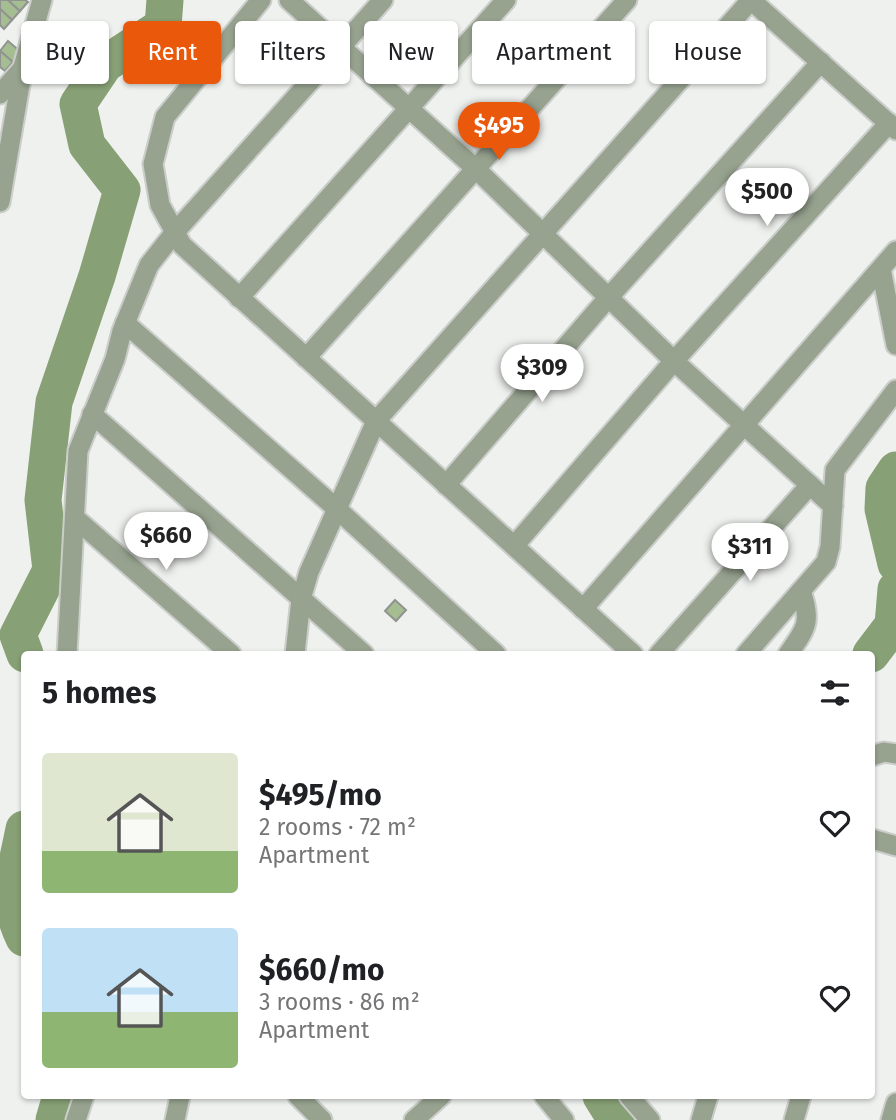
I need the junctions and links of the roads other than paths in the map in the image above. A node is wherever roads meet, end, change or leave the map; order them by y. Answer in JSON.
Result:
{"nodes":[{"id":1,"x":41,"y":0,"type":"edge"},
{"id":2,"x":261,"y":0,"type":"edge"},
{"id":3,"x":289,"y":0,"type":"edge"},
{"id":4,"x":383,"y":0,"type":"edge"},
{"id":5,"x":506,"y":0,"type":"edge"},
{"id":6,"x":627,"y":0,"type":"edge"},
{"id":7,"x":751,"y":0,"type":"edge"},
{"id":8,"x":35,"y":21,"type":"edge"},
{"id":9,"x":312,"y":21,"type":"edge"},
{"id":10,"x":350,"y":37,"type":"edge"},
{"id":11,"x":350,"y":55,"type":"edge"},
{"id":12,"x":821,"y":62,"type":"junction"},
{"id":13,"x":21,"y":69,"type":"edge"},
{"id":14,"x":21,"y":79,"type":"edge"},
{"id":15,"x":308,"y":84,"type":"edge"},
{"id":16,"x":0,"y":94,"type":"edge"},
{"id":17,"x":409,"y":108,"type":"junction"},
{"id":18,"x":893,"y":127,"type":"edge"},
{"id":19,"x":476,"y":169,"type":"junction"},
{"id":20,"x":0,"y":202,"type":"edge"},
{"id":21,"x":174,"y":232,"type":"junction"},
{"id":22,"x":542,"y":234,"type":"junction"},
{"id":23,"x":896,"y":251,"type":"edge"},
{"id":24,"x":881,"y":269,"type":"junction"},
{"id":25,"x":239,"y":298,"type":"junction"},
{"id":26,"x":608,"y":298,"type":"junction"},
{"id":27,"x":125,"y":323,"type":"junction"},
{"id":28,"x":896,"y":345,"type":"edge"},
{"id":29,"x":306,"y":358,"type":"junction"},
{"id":30,"x":674,"y":361,"type":"junction"},
{"id":31,"x":896,"y":390,"type":"edge"},
{"id":32,"x":92,"y":414,"type":"junction"},
{"id":33,"x":376,"y":421,"type":"junction"},
{"id":34,"x":744,"y":426,"type":"junction"},
{"id":35,"x":446,"y":485,"type":"junction"},
{"id":36,"x":810,"y":485,"type":"junction"},
{"id":37,"x":833,"y":506,"type":"junction"},
{"id":38,"x":337,"y":509,"type":"junction"},
{"id":39,"x":76,"y":519,"type":"junction"},
{"id":40,"x":514,"y":546,"type":"junction"},
{"id":41,"x":801,"y":591,"type":"junction"},
{"id":42,"x":301,"y":599,"type":"junction"},
{"id":43,"x":583,"y":609,"type":"junction"},
{"id":44,"x":67,"y":647,"type":"edge"},
{"id":45,"x":228,"y":651,"type":"edge"},
{"id":46,"x":295,"y":651,"type":"edge"},
{"id":47,"x":361,"y":651,"type":"edge"},
{"id":48,"x":493,"y":651,"type":"edge"},
{"id":49,"x":631,"y":651,"type":"edge"},
{"id":50,"x":662,"y":651,"type":"edge"},
{"id":51,"x":749,"y":651,"type":"edge"},
{"id":52,"x":790,"y":651,"type":"edge"},
{"id":53,"x":896,"y":754,"type":"edge"},
{"id":54,"x":875,"y":755,"type":"edge"},
{"id":55,"x":875,"y":840,"type":"edge"},
{"id":56,"x":896,"y":846,"type":"edge"},
{"id":57,"x":83,"y":1099,"type":"edge"},
{"id":58,"x":179,"y":1099,"type":"edge"},
{"id":59,"x":302,"y":1099,"type":"edge"},
{"id":60,"x":438,"y":1099,"type":"edge"},
{"id":61,"x":546,"y":1099,"type":"edge"},
{"id":62,"x":632,"y":1099,"type":"edge"},
{"id":63,"x":707,"y":1099,"type":"edge"},
{"id":64,"x":800,"y":1099,"type":"edge"},
{"id":65,"x":896,"y":1103,"type":"edge"},
{"id":66,"x":558,"y":1118,"type":"edge"},
{"id":67,"x":76,"y":1120,"type":"edge"},
{"id":68,"x":175,"y":1120,"type":"edge"},
{"id":69,"x":322,"y":1120,"type":"edge"},
{"id":70,"x":414,"y":1120,"type":"edge"},
{"id":71,"x":650,"y":1120,"type":"edge"},
{"id":72,"x":701,"y":1120,"type":"edge"},
{"id":73,"x":794,"y":1120,"type":"edge"},
{"id":74,"x":891,"y":1120,"type":"edge"}],
"edges":[{"from":1,"to":8,"type":"street"},
{"from":2,"to":21,"type":"street"},
{"from":3,"to":9,"type":"street"},
{"from":4,"to":10,"type":"street"},
{"from":5,"to":17,"type":"street"},
{"from":6,"to":19,"type":"street"},
{"from":7,"to":12,"type":"street"},
{"from":7,"to":22,"type":"street"},
{"from":11,"to":17,"type":"street"},
{"from":12,"to":18,"type":"street"},
{"from":12,"to":26,"type":"street"},
{"from":13,"to":16,"type":"street"},
{"from":14,"to":20,"type":"street"},
{"from":15,"to":21,"type":"street"},
{"from":17,"to":19,"type":"street"},
{"from":17,"to":25,"type":"street"},
{"from":18,"to":30,"type":"street"},
{"from":19,"to":22,"type":"street"},
{"from":19,"to":29,"type":"street"},
{"from":21,"to":25,"type":"street"},
{"from":21,"to":27,"type":"street"},
{"from":22,"to":26,"type":"street"},
{"from":22,"to":33,"type":"street"},
{"from":23,"to":24,"type":"street"},
{"from":24,"to":28,"type":"street"},
{"from":24,"to":34,"type":"street"},
{"from":25,"to":29,"type":"street"},
{"from":26,"to":30,"type":"street"},
{"from":26,"to":35,"type":"street"},
{"from":27,"to":32,"type":"street"},
{"from":27,"to":38,"type":"street"},
{"from":29,"to":33,"type":"street"},
{"from":30,"to":34,"type":"street"},
{"from":30,"to":40,"type":"street"},
{"from":31,"to":37,"type":"street"},
{"from":32,"to":39,"type":"street"},
{"from":32,"to":42,"type":"street"},
{"from":33,"to":35,"type":"street"},
{"from":33,"to":38,"type":"street"},
{"from":34,"to":36,"type":"street"},
{"from":34,"to":43,"type":"street"},
{"from":35,"to":40,"type":"street"},
{"from":36,"to":37,"type":"street"},
{"from":36,"to":50,"type":"street"},
{"from":37,"to":41,"type":"street"},
{"from":38,"to":42,"type":"street"},
{"from":38,"to":48,"type":"street"},
{"from":39,"to":44,"type":"street"},
{"from":39,"to":45,"type":"street"},
{"from":40,"to":43,"type":"street"},
{"from":41,"to":51,"type":"street"},
{"from":41,"to":52,"type":"street"},
{"from":42,"to":46,"type":"street"},
{"from":42,"to":47,"type":"street"},
{"from":43,"to":49,"type":"street"},
{"from":53,"to":54,"type":"street"},
{"from":55,"to":56,"type":"street"},
{"from":57,"to":67,"type":"street"},
{"from":58,"to":68,"type":"street"},
{"from":59,"to":69,"type":"street"},
{"from":60,"to":70,"type":"street"},
{"from":61,"to":66,"type":"street"},
{"from":62,"to":71,"type":"street"},
{"from":63,"to":72,"type":"street"},
{"from":64,"to":73,"type":"street"},
{"from":65,"to":74,"type":"street"}]}
